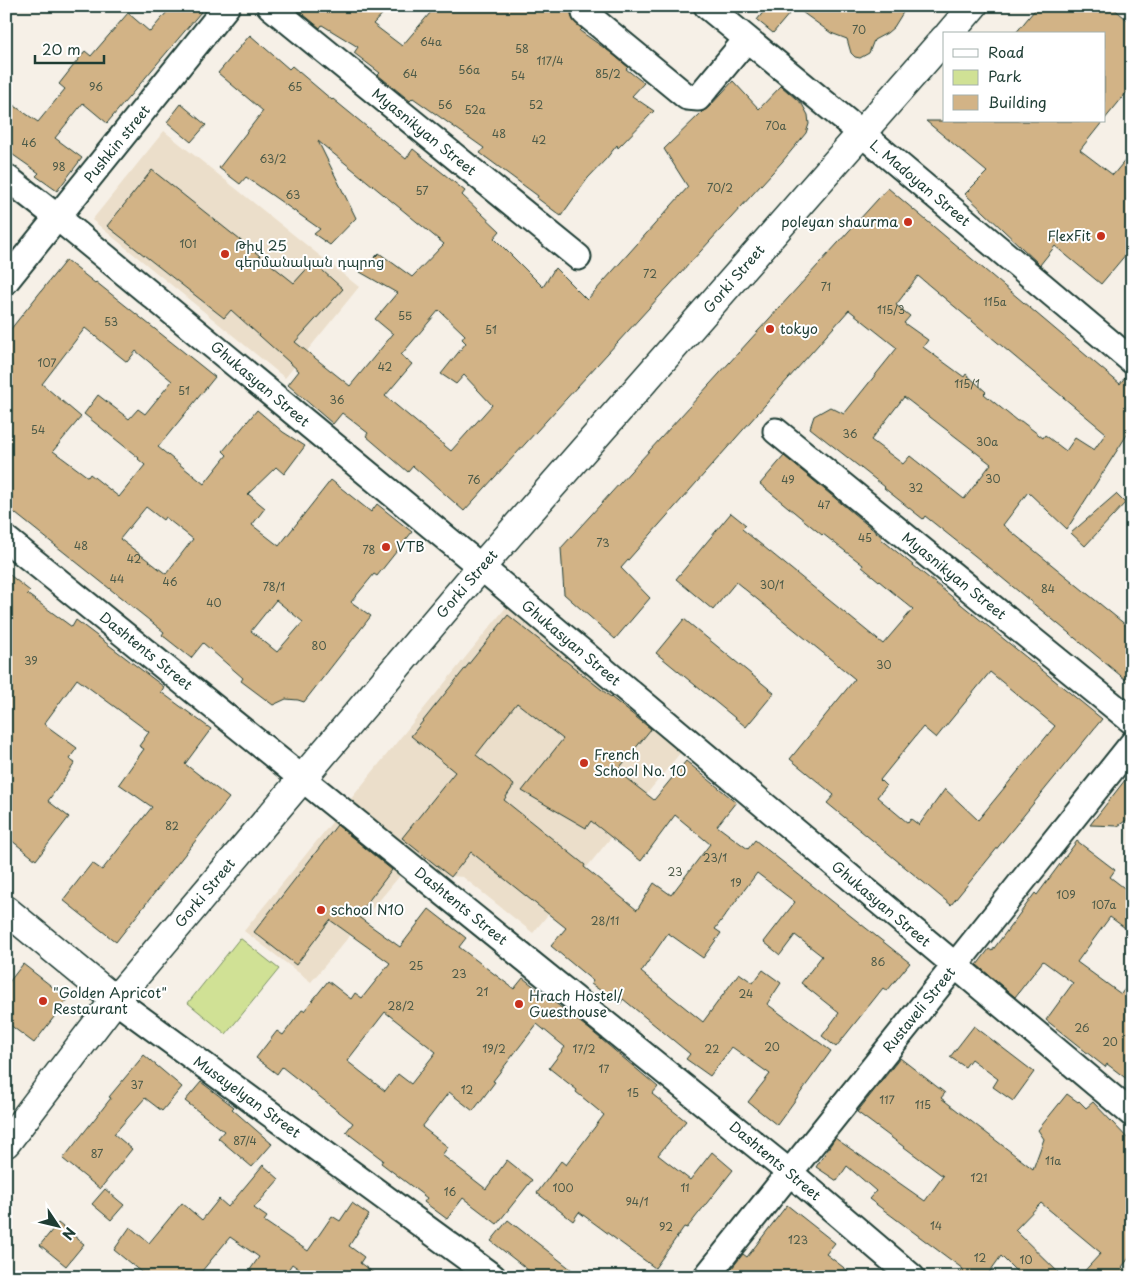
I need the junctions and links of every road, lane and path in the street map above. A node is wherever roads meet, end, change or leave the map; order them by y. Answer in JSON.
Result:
{"nodes":[{"id":1,"x":227,"y":6,"type":"edge"},
{"id":2,"x":270,"y":6,"type":"edge"},
{"id":3,"x":707,"y":6,"type":"edge"},
{"id":4,"x":973,"y":6,"type":"edge"},
{"id":5,"x":586,"y":13,"type":"dead end"},
{"id":6,"x":951,"y":32,"type":"edge"},
{"id":7,"x":747,"y":39,"type":"junction"},
{"id":8,"x":943,"y":40,"type":"edge"},
{"id":9,"x":861,"y":133,"type":"junction"},
{"id":10,"x":6,"y":177,"type":"edge"},
{"id":11,"x":57,"y":217,"type":"junction"},
{"id":12,"x":578,"y":257,"type":"dead end"},
{"id":13,"x":6,"y":281,"type":"edge"},
{"id":14,"x":1132,"y":361,"type":"edge"},
{"id":15,"x":776,"y":431,"type":"dead end"},
{"id":16,"x":6,"y":539,"type":"edge"},
{"id":17,"x":481,"y":567,"type":"junction"},
{"id":18,"x":1132,"y":721,"type":"edge"},
{"id":19,"x":1132,"y":744,"type":"edge"},
{"id":20,"x":303,"y":778,"type":"junction"},
{"id":21,"x":6,"y":910,"type":"edge"},
{"id":22,"x":954,"y":966,"type":"junction"},
{"id":23,"x":115,"y":1000,"type":"junction"},
{"id":24,"x":1132,"y":1114,"type":"edge"},
{"id":25,"x":6,"y":1143,"type":"edge"},
{"id":26,"x":789,"y":1172,"type":"junction"},
{"id":27,"x":492,"y":1277,"type":"edge"},
{"id":28,"x":706,"y":1277,"type":"edge"},
{"id":29,"x":912,"y":1277,"type":"edge"}],
"edges":[{"from":1,"to":11,"type":"street","name":"Pushkin street"},
{"from":2,"to":12,"type":"street","name":"Myasnikyan Street"},
{"from":3,"to":7,"type":"street","name":"L. Madoyan Street"},
{"from":4,"to":6,"type":"main road"},
{"from":5,"to":7,"type":"street"},
{"from":7,"to":9,"type":"street","name":"L. Madoyan Street"},
{"from":8,"to":9,"type":"main road","name":"Gorki Street"},
{"from":9,"to":14,"type":"street","name":"L. Madoyan Street"},
{"from":9,"to":17,"type":"main road","name":"Gorki Street"},
{"from":10,"to":11,"type":"street","name":"Ghukasyan Street"},
{"from":11,"to":13,"type":"street","name":"Pushkin street"},
{"from":11,"to":17,"type":"street","name":"Ghukasyan Street"},
{"from":15,"to":18,"type":"street","name":"Myasnikyan Street"},
{"from":16,"to":20,"type":"street","name":"Dashtents Street"},
{"from":17,"to":20,"type":"main road","name":"Gorki Street"},
{"from":17,"to":22,"type":"street","name":"Ghukasyan Street"},
{"from":19,"to":22,"type":"street","name":"Rustaveli Street"},
{"from":20,"to":23,"type":"main road","name":"Gorki Street"},
{"from":20,"to":26,"type":"street","name":"Dashtents Street"},
{"from":21,"to":23,"type":"main road","name":"Musayelyan Street"},
{"from":22,"to":24,"type":"street","name":"Ghukasyan Street"},
{"from":22,"to":26,"type":"street","name":"Rustaveli Street"},
{"from":23,"to":25,"type":"main road","name":"Gorki Street"},
{"from":23,"to":27,"type":"street","name":"Musayelyan Street"},
{"from":26,"to":28,"type":"street","name":"Rustaveli Street"},
{"from":26,"to":29,"type":"street","name":"Dashtents Street"}]}
